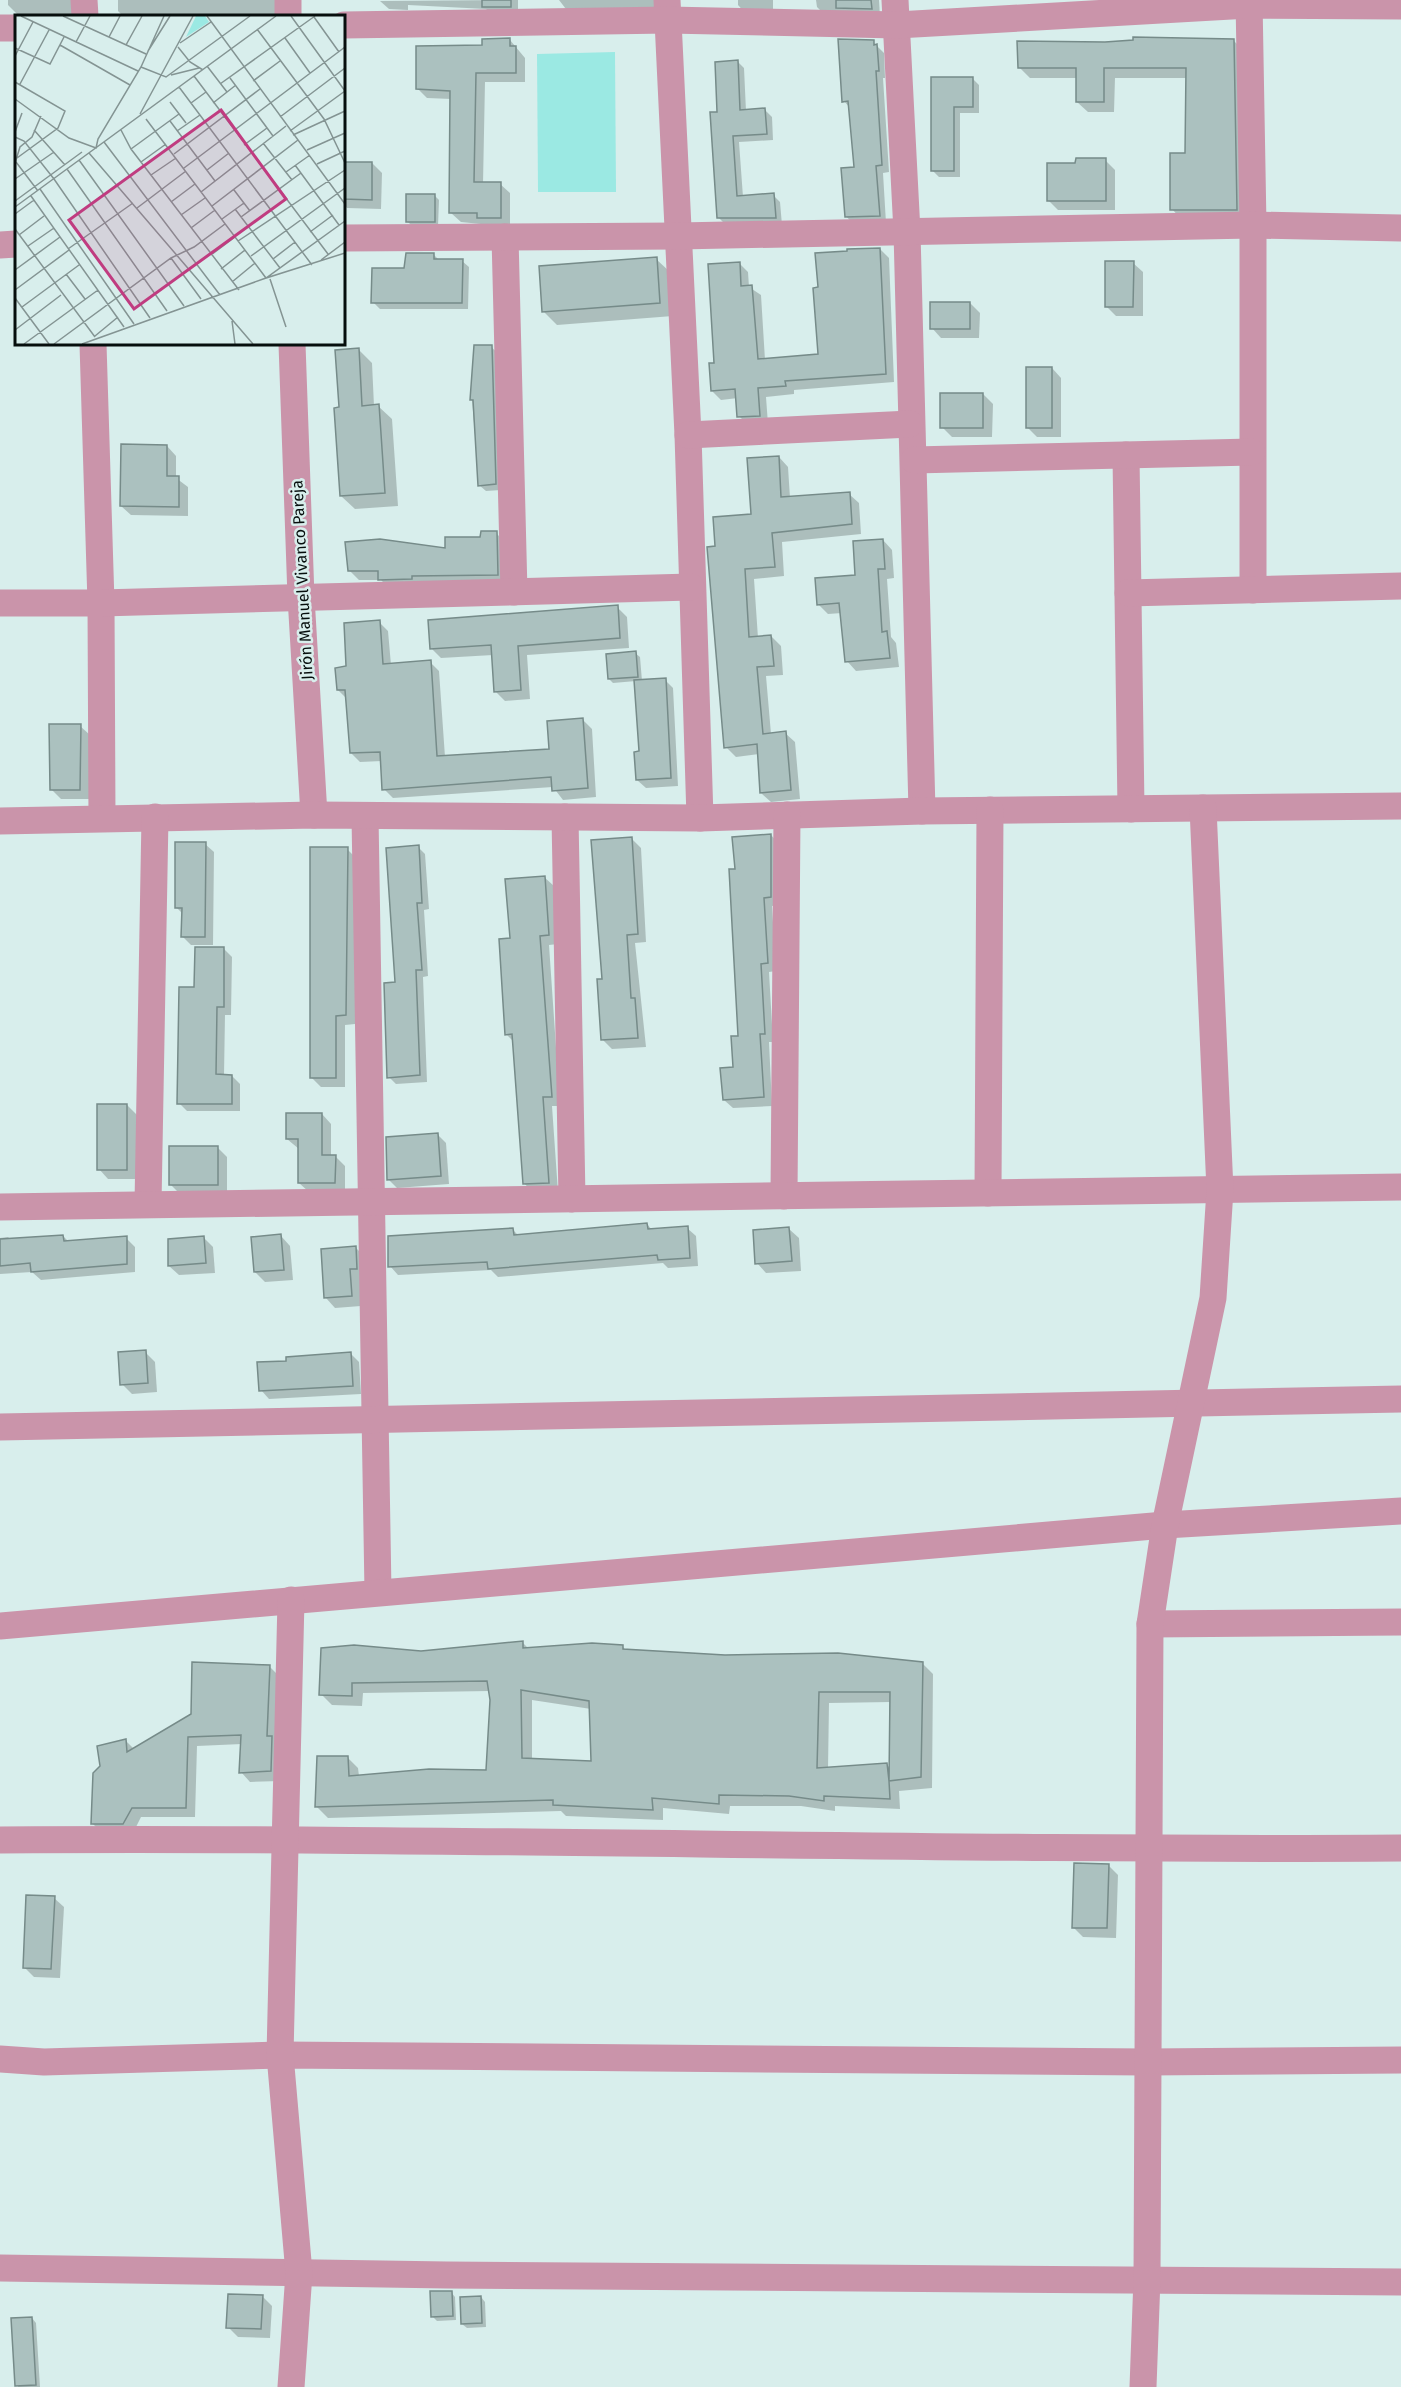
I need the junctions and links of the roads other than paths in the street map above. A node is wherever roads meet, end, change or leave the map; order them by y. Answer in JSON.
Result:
{"nodes":[{"id":1,"x":84,"y":0,"type":"edge"},
{"id":2,"x":1249,"y":2,"type":"edge"},
{"id":3,"x":1401,"y":6,"type":"edge"},
{"id":4,"x":668,"y":10,"type":"edge"},
{"id":5,"x":527,"y":11,"type":"edge"},
{"id":6,"x":896,"y":12,"type":"edge"},
{"id":7,"x":85,"y":15,"type":"edge"},
{"id":8,"x":345,"y":26,"type":"edge"},
{"id":9,"x":1253,"y":225,"type":"junction"},
{"id":10,"x":1401,"y":228,"type":"edge"},
{"id":11,"x":907,"y":232,"type":"junction"},
{"id":12,"x":678,"y":236,"type":"junction"},
{"id":13,"x":505,"y":237,"type":"junction"},
{"id":14,"x":345,"y":238,"type":"edge"},
{"id":15,"x":15,"y":244,"type":"edge"},
{"id":16,"x":0,"y":245,"type":"edge"},
{"id":17,"x":93,"y":345,"type":"edge"},
{"id":18,"x":292,"y":345,"type":"edge"},
{"id":19,"x":910,"y":424,"type":"junction"},
{"id":20,"x":688,"y":435,"type":"junction"},
{"id":21,"x":1252,"y":452,"type":"junction"},
{"id":22,"x":1126,"y":455,"type":"junction"},
{"id":23,"x":914,"y":459,"type":"junction"},
{"id":24,"x":1401,"y":586,"type":"edge"},
{"id":25,"x":691,"y":587,"type":"junction"},
{"id":26,"x":1253,"y":590,"type":"junction"},
{"id":27,"x":514,"y":592,"type":"junction"},
{"id":28,"x":1128,"y":593,"type":"junction"},
{"id":29,"x":301,"y":597,"type":"junction"},
{"id":30,"x":0,"y":603,"type":"edge"},
{"id":31,"x":101,"y":603,"type":"junction"},
{"id":32,"x":1401,"y":806,"type":"edge"},
{"id":33,"x":1203,"y":808,"type":"junction"},
{"id":34,"x":1131,"y":809,"type":"junction"},
{"id":35,"x":990,"y":810,"type":"junction"},
{"id":36,"x":921,"y":811,"type":"junction"},
{"id":37,"x":314,"y":815,"type":"junction"},
{"id":38,"x":365,"y":816,"type":"junction"},
{"id":39,"x":787,"y":816,"type":"junction"},
{"id":40,"x":155,"y":817,"type":"junction"},
{"id":41,"x":565,"y":817,"type":"junction"},
{"id":42,"x":102,"y":818,"type":"junction"},
{"id":43,"x":700,"y":818,"type":"junction"},
{"id":44,"x":0,"y":821,"type":"edge"},
{"id":45,"x":1401,"y":1187,"type":"edge"},
{"id":46,"x":1220,"y":1190,"type":"junction"},
{"id":47,"x":988,"y":1193,"type":"junction"},
{"id":48,"x":784,"y":1196,"type":"junction"},
{"id":49,"x":572,"y":1199,"type":"junction"},
{"id":50,"x":370,"y":1202,"type":"junction"},
{"id":51,"x":148,"y":1204,"type":"junction"},
{"id":52,"x":0,"y":1207,"type":"edge"},
{"id":53,"x":1401,"y":1399,"type":"edge"},
{"id":54,"x":1191,"y":1404,"type":"junction"},
{"id":55,"x":374,"y":1421,"type":"junction"},
{"id":56,"x":0,"y":1427,"type":"edge"},
{"id":57,"x":1401,"y":1511,"type":"edge"},
{"id":58,"x":1165,"y":1525,"type":"junction"},
{"id":59,"x":378,"y":1592,"type":"junction"},
{"id":60,"x":291,"y":1600,"type":"junction"},
{"id":61,"x":1401,"y":1622,"type":"edge"},
{"id":62,"x":1150,"y":1624,"type":"junction"},
{"id":63,"x":0,"y":1626,"type":"edge"},
{"id":64,"x":284,"y":1839,"type":"junction"},
{"id":65,"x":0,"y":1840,"type":"edge"},
{"id":66,"x":1401,"y":1848,"type":"edge"},
{"id":67,"x":1150,"y":1849,"type":"junction"},
{"id":68,"x":280,"y":2055,"type":"junction"},
{"id":69,"x":0,"y":2059,"type":"edge"},
{"id":70,"x":1401,"y":2060,"type":"edge"},
{"id":71,"x":1147,"y":2062,"type":"junction"},
{"id":72,"x":0,"y":2268,"type":"edge"},
{"id":73,"x":299,"y":2273,"type":"junction"},
{"id":74,"x":1147,"y":2278,"type":"junction"},
{"id":75,"x":1401,"y":2282,"type":"edge"},
{"id":76,"x":291,"y":2387,"type":"edge"},
{"id":77,"x":1143,"y":2387,"type":"edge"}],
"edges":[{"from":1,"to":7,"type":"street"},
{"from":2,"to":3,"type":"street"},
{"from":2,"to":6,"type":"street"},
{"from":2,"to":9,"type":"street"},
{"from":4,"to":5,"type":"street"},
{"from":4,"to":6,"type":"street"},
{"from":4,"to":12,"type":"street"},
{"from":5,"to":8,"type":"street"},
{"from":6,"to":11,"type":"street"},
{"from":9,"to":10,"type":"street"},
{"from":9,"to":11,"type":"street"},
{"from":9,"to":21,"type":"street"},
{"from":11,"to":12,"type":"street"},
{"from":11,"to":19,"type":"street"},
{"from":12,"to":13,"type":"street"},
{"from":12,"to":20,"type":"street"},
{"from":13,"to":14,"type":"street"},
{"from":13,"to":27,"type":"street"},
{"from":15,"to":16,"type":"street"},
{"from":17,"to":31,"type":"street"},
{"from":18,"to":29,"type":"street","name":"Jirón Manuel Vivanco Pareja"},
{"from":19,"to":20,"type":"street"},
{"from":19,"to":23,"type":"street"},
{"from":20,"to":25,"type":"street"},
{"from":21,"to":22,"type":"street"},
{"from":21,"to":26,"type":"street"},
{"from":22,"to":23,"type":"street"},
{"from":22,"to":28,"type":"street"},
{"from":23,"to":36,"type":"street"},
{"from":24,"to":26,"type":"street"},
{"from":25,"to":27,"type":"street"},
{"from":25,"to":43,"type":"street"},
{"from":26,"to":28,"type":"street"},
{"from":27,"to":29,"type":"street"},
{"from":28,"to":34,"type":"street"},
{"from":29,"to":31,"type":"street"},
{"from":29,"to":37,"type":"street","name":"Jirón Manuel Vivanco Pareja"},
{"from":30,"to":31,"type":"street"},
{"from":31,"to":42,"type":"street"},
{"from":32,"to":33,"type":"street"},
{"from":33,"to":34,"type":"street"},
{"from":33,"to":46,"type":"street"},
{"from":34,"to":35,"type":"street"},
{"from":35,"to":36,"type":"street"},
{"from":35,"to":47,"type":"street"},
{"from":36,"to":39,"type":"street"},
{"from":37,"to":38,"type":"street"},
{"from":37,"to":40,"type":"street"},
{"from":38,"to":41,"type":"street"},
{"from":38,"to":50,"type":"street"},
{"from":39,"to":43,"type":"street"},
{"from":39,"to":48,"type":"street"},
{"from":40,"to":42,"type":"street"},
{"from":40,"to":51,"type":"street"},
{"from":41,"to":43,"type":"street"},
{"from":41,"to":49,"type":"street"},
{"from":42,"to":44,"type":"street"},
{"from":45,"to":46,"type":"street"},
{"from":46,"to":47,"type":"street"},
{"from":46,"to":54,"type":"street"},
{"from":47,"to":48,"type":"street"},
{"from":48,"to":49,"type":"street"},
{"from":49,"to":50,"type":"street"},
{"from":50,"to":51,"type":"street"},
{"from":50,"to":55,"type":"street"},
{"from":51,"to":52,"type":"street"},
{"from":53,"to":54,"type":"street"},
{"from":54,"to":55,"type":"street"},
{"from":54,"to":58,"type":"street"},
{"from":55,"to":56,"type":"street"},
{"from":55,"to":59,"type":"street"},
{"from":57,"to":58,"type":"street"},
{"from":58,"to":59,"type":"street"},
{"from":58,"to":62,"type":"street"},
{"from":59,"to":60,"type":"street"},
{"from":60,"to":63,"type":"street"},
{"from":60,"to":64,"type":"street"},
{"from":61,"to":62,"type":"street"},
{"from":62,"to":67,"type":"street"},
{"from":64,"to":65,"type":"street"},
{"from":64,"to":67,"type":"street"},
{"from":64,"to":68,"type":"street"},
{"from":66,"to":67,"type":"street"},
{"from":67,"to":71,"type":"street"},
{"from":68,"to":69,"type":"street"},
{"from":68,"to":71,"type":"street"},
{"from":68,"to":73,"type":"street"},
{"from":70,"to":71,"type":"street"},
{"from":71,"to":74,"type":"street"},
{"from":72,"to":73,"type":"street"},
{"from":73,"to":74,"type":"street"},
{"from":73,"to":76,"type":"street"},
{"from":74,"to":75,"type":"street"},
{"from":74,"to":77,"type":"street"}]}
